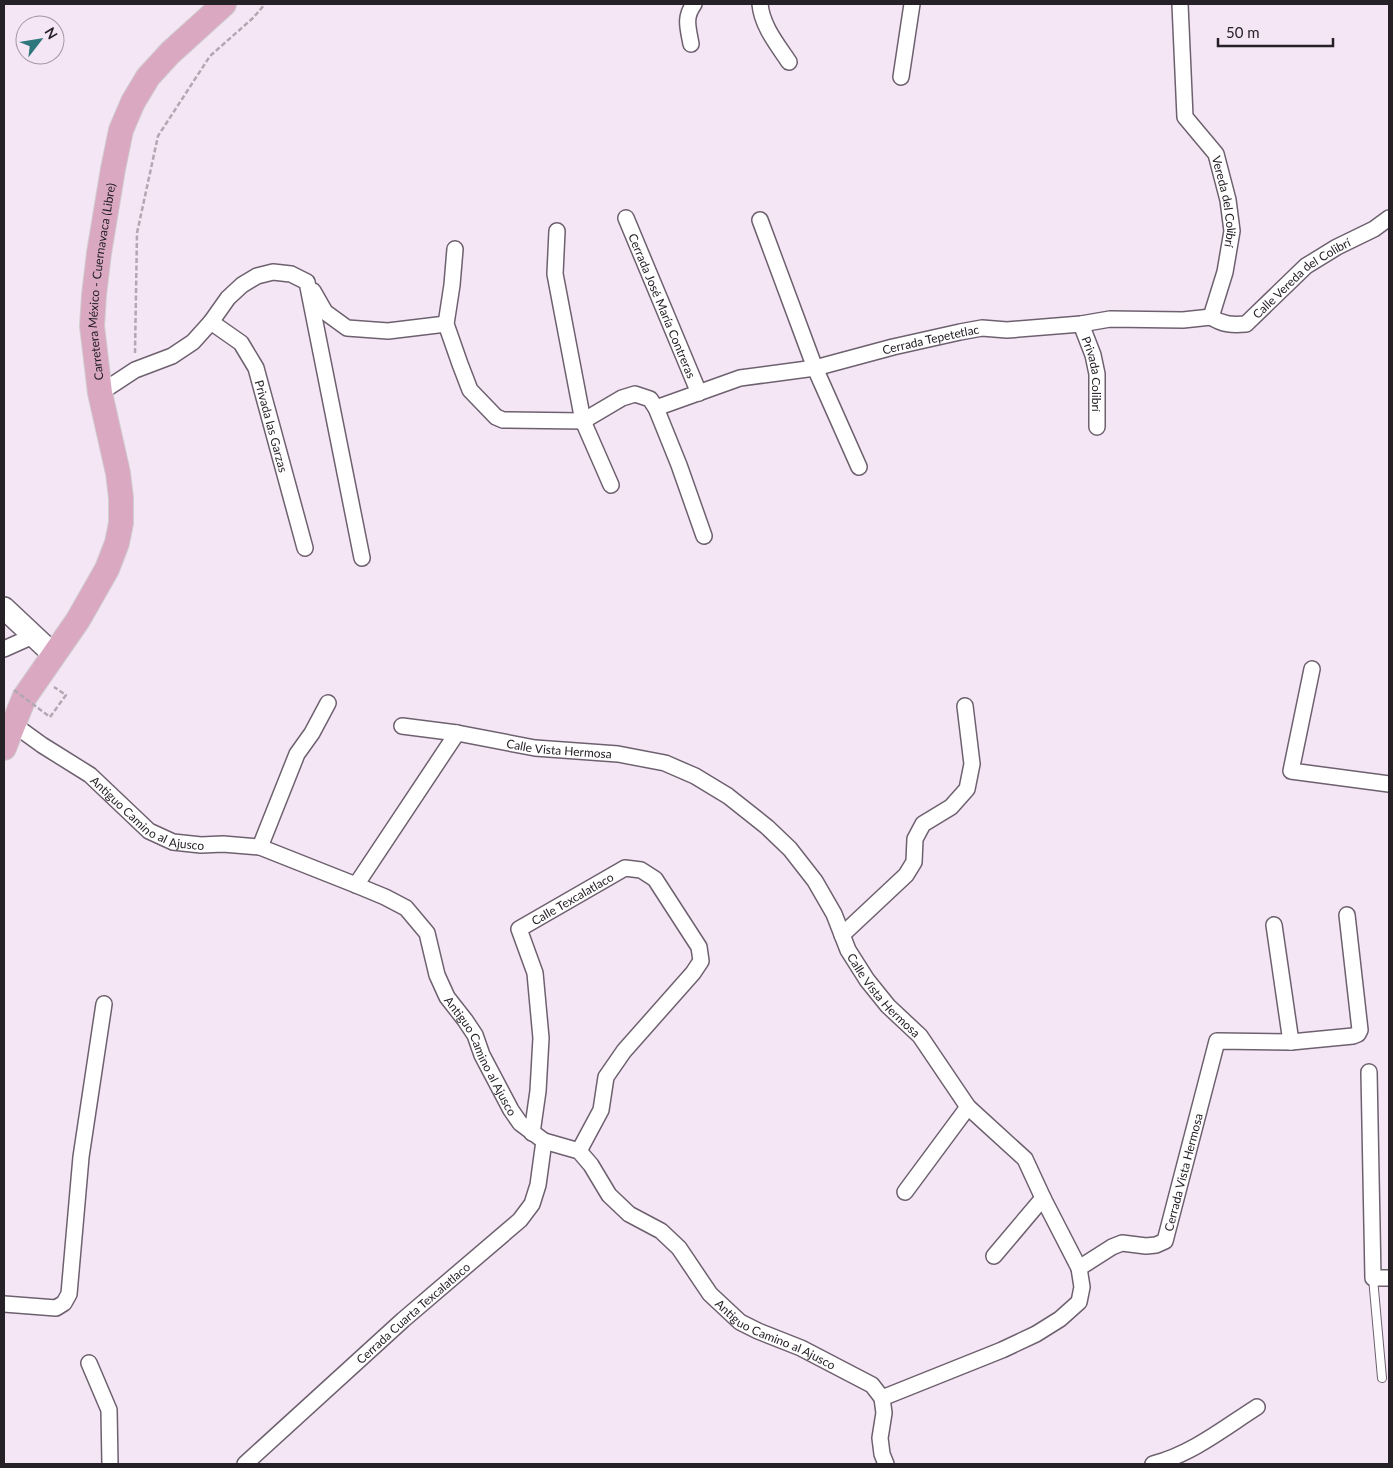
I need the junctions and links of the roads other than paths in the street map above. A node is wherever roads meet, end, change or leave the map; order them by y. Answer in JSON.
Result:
{"nodes":[{"id":1,"x":224,"y":4,"type":"edge"},
{"id":2,"x":694,"y":4,"type":"edge"},
{"id":3,"x":760,"y":4,"type":"edge"},
{"id":4,"x":912,"y":4,"type":"edge"},
{"id":5,"x":1180,"y":4,"type":"edge"},
{"id":6,"x":690,"y":44,"type":"dead end"},
{"id":7,"x":789,"y":62,"type":"dead end"},
{"id":8,"x":900,"y":77,"type":"dead end"},
{"id":9,"x":626,"y":218,"type":"dead end"},
{"id":10,"x":1389,"y":218,"type":"edge"},
{"id":11,"x":760,"y":220,"type":"dead end"},
{"id":12,"x":557,"y":231,"type":"dead end"},
{"id":13,"x":455,"y":249,"type":"dead end"},
{"id":14,"x":307,"y":282,"type":"junction"},
{"id":15,"x":1211,"y":318,"type":"junction"},
{"id":16,"x":211,"y":322,"type":"junction"},
{"id":17,"x":446,"y":324,"type":"junction"},
{"id":18,"x":1081,"y":324,"type":"junction"},
{"id":19,"x":816,"y":368,"type":"junction"},
{"id":20,"x":100,"y":393,"type":"junction"},
{"id":21,"x":699,"y":393,"type":"junction"},
{"id":22,"x":656,"y":408,"type":"junction"},
{"id":23,"x":583,"y":421,"type":"junction"},
{"id":24,"x":1097,"y":427,"type":"dead end"},
{"id":25,"x":858,"y":467,"type":"dead end"},
{"id":26,"x":611,"y":485,"type":"dead end"},
{"id":27,"x":704,"y":536,"type":"dead end"},
{"id":28,"x":305,"y":548,"type":"dead end"},
{"id":29,"x":362,"y":558,"type":"dead end"},
{"id":30,"x":4,"y":608,"type":"edge"},
{"id":31,"x":33,"y":636,"type":"junction"},
{"id":32,"x":4,"y":649,"type":"edge"},
{"id":33,"x":53,"y":654,"type":"junction"},
{"id":34,"x":1312,"y":669,"type":"dead end"},
{"id":35,"x":328,"y":703,"type":"dead end"},
{"id":36,"x":965,"y":706,"type":"dead end"},
{"id":37,"x":13,"y":724,"type":"junction"},
{"id":38,"x":402,"y":726,"type":"dead end"},
{"id":39,"x":456,"y":733,"type":"junction"},
{"id":40,"x":4,"y":748,"type":"edge"},
{"id":41,"x":1389,"y":784,"type":"edge"},
{"id":42,"x":260,"y":847,"type":"junction"},
{"id":43,"x":356,"y":885,"type":"junction"},
{"id":44,"x":1347,"y":915,"type":"dead end"},
{"id":45,"x":1274,"y":925,"type":"dead end"},
{"id":46,"x":842,"y":935,"type":"junction"},
{"id":47,"x":104,"y":1004,"type":"dead end"},
{"id":48,"x":1291,"y":1042,"type":"junction"},
{"id":49,"x":1369,"y":1072,"type":"dead end"},
{"id":50,"x":968,"y":1107,"type":"junction"},
{"id":51,"x":538,"y":1137,"type":"junction"},
{"id":52,"x":579,"y":1151,"type":"junction"},
{"id":53,"x":904,"y":1192,"type":"dead end"},
{"id":54,"x":1043,"y":1198,"type":"junction"},
{"id":55,"x":994,"y":1256,"type":"dead end"},
{"id":56,"x":1079,"y":1268,"type":"junction"},
{"id":57,"x":1373,"y":1278,"type":"junction"},
{"id":58,"x":1389,"y":1278,"type":"edge"},
{"id":59,"x":4,"y":1304,"type":"edge"},
{"id":60,"x":89,"y":1363,"type":"dead end"},
{"id":61,"x":1382,"y":1378,"type":"dead end"},
{"id":62,"x":882,"y":1398,"type":"junction"},
{"id":63,"x":1257,"y":1407,"type":"dead end"},
{"id":64,"x":110,"y":1464,"type":"edge"},
{"id":65,"x":245,"y":1464,"type":"edge"},
{"id":66,"x":886,"y":1464,"type":"edge"},
{"id":67,"x":1154,"y":1464,"type":"edge"}],
"edges":[{"from":1,"to":20,"type":"main road","name":"Carretera México - Cuernavaca (Libre)"},
{"from":2,"to":6,"type":"street"},
{"from":3,"to":7,"type":"street"},
{"from":4,"to":8,"type":"street"},
{"from":5,"to":15,"type":"street","name":"Vereda del Colibrí"},
{"from":9,"to":21,"type":"street","name":"Cerrada José María Contreras"},
{"from":10,"to":15,"type":"street","name":"Calle Vereda del Colibrí"},
{"from":11,"to":19,"type":"street"},
{"from":12,"to":23,"type":"street"},
{"from":13,"to":17,"type":"street"},
{"from":14,"to":16,"type":"street"},
{"from":14,"to":17,"type":"street"},
{"from":14,"to":29,"type":"street"},
{"from":15,"to":18,"type":"street","name":"Cerrada Tepetetlac"},
{"from":16,"to":20,"type":"street"},
{"from":16,"to":28,"type":"street","name":"Privada las Garzas"},
{"from":17,"to":23,"type":"street"},
{"from":18,"to":19,"type":"street","name":"Cerrada Tepetetlac"},
{"from":18,"to":24,"type":"street","name":"Privada Colibrí"},
{"from":19,"to":21,"type":"street","name":"Cerrada Tepetetlac"},
{"from":19,"to":25,"type":"street"},
{"from":20,"to":33,"type":"main road","name":"Carretera México - Cuernavaca (Libre)"},
{"from":21,"to":22,"type":"street","name":"Cerrada Tepetetlac"},
{"from":22,"to":23,"type":"street"},
{"from":22,"to":27,"type":"street"},
{"from":23,"to":26,"type":"street"},
{"from":30,"to":31,"type":"main road"},
{"from":31,"to":32,"type":"street"},
{"from":31,"to":33,"type":"main road"},
{"from":33,"to":37,"type":"main road","name":"Carretera México - Cuernavaca (Libre)"},
{"from":34,"to":41,"type":"street"},
{"from":35,"to":42,"type":"street"},
{"from":36,"to":46,"type":"street"},
{"from":37,"to":40,"type":"main road","name":"Carretera México - Cuernavaca (Libre)"},
{"from":37,"to":42,"type":"street","name":"Antiguo Camino al Ajusco"},
{"from":38,"to":39,"type":"street","name":"Calle Vista Hermosa"},
{"from":39,"to":43,"type":"street"},
{"from":39,"to":46,"type":"street","name":"Calle Vista Hermosa"},
{"from":42,"to":43,"type":"street","name":"Antiguo Camino al Ajusco"},
{"from":43,"to":51,"type":"street","name":"Antiguo Camino al Ajusco"},
{"from":44,"to":48,"type":"street"},
{"from":45,"to":48,"type":"street"},
{"from":46,"to":50,"type":"street","name":"Calle Vista Hermosa"},
{"from":47,"to":59,"type":"street"},
{"from":48,"to":56,"type":"street","name":"Cerrada Vista Hermosa"},
{"from":49,"to":57,"type":"street"},
{"from":50,"to":53,"type":"street"},
{"from":50,"to":54,"type":"street","name":"Calle Vista Hermosa"},
{"from":51,"to":52,"type":"street","name":"Antiguo Camino al Ajusco"},
{"from":51,"to":52,"type":"street","name":"Calle Texcalatlaco"},
{"from":51,"to":65,"type":"street","name":"Cerrada Cuarta Texcalatlaco"},
{"from":52,"to":62,"type":"street","name":"Antiguo Camino al Ajusco"},
{"from":54,"to":55,"type":"street"},
{"from":54,"to":56,"type":"street","name":"Calle Vista Hermosa"},
{"from":56,"to":62,"type":"street","name":"Calle Vista Hermosa"},
{"from":57,"to":58,"type":"street"},
{"from":57,"to":61,"type":"lane"},
{"from":60,"to":64,"type":"street"},
{"from":62,"to":66,"type":"street"},
{"from":63,"to":67,"type":"street"}]}
